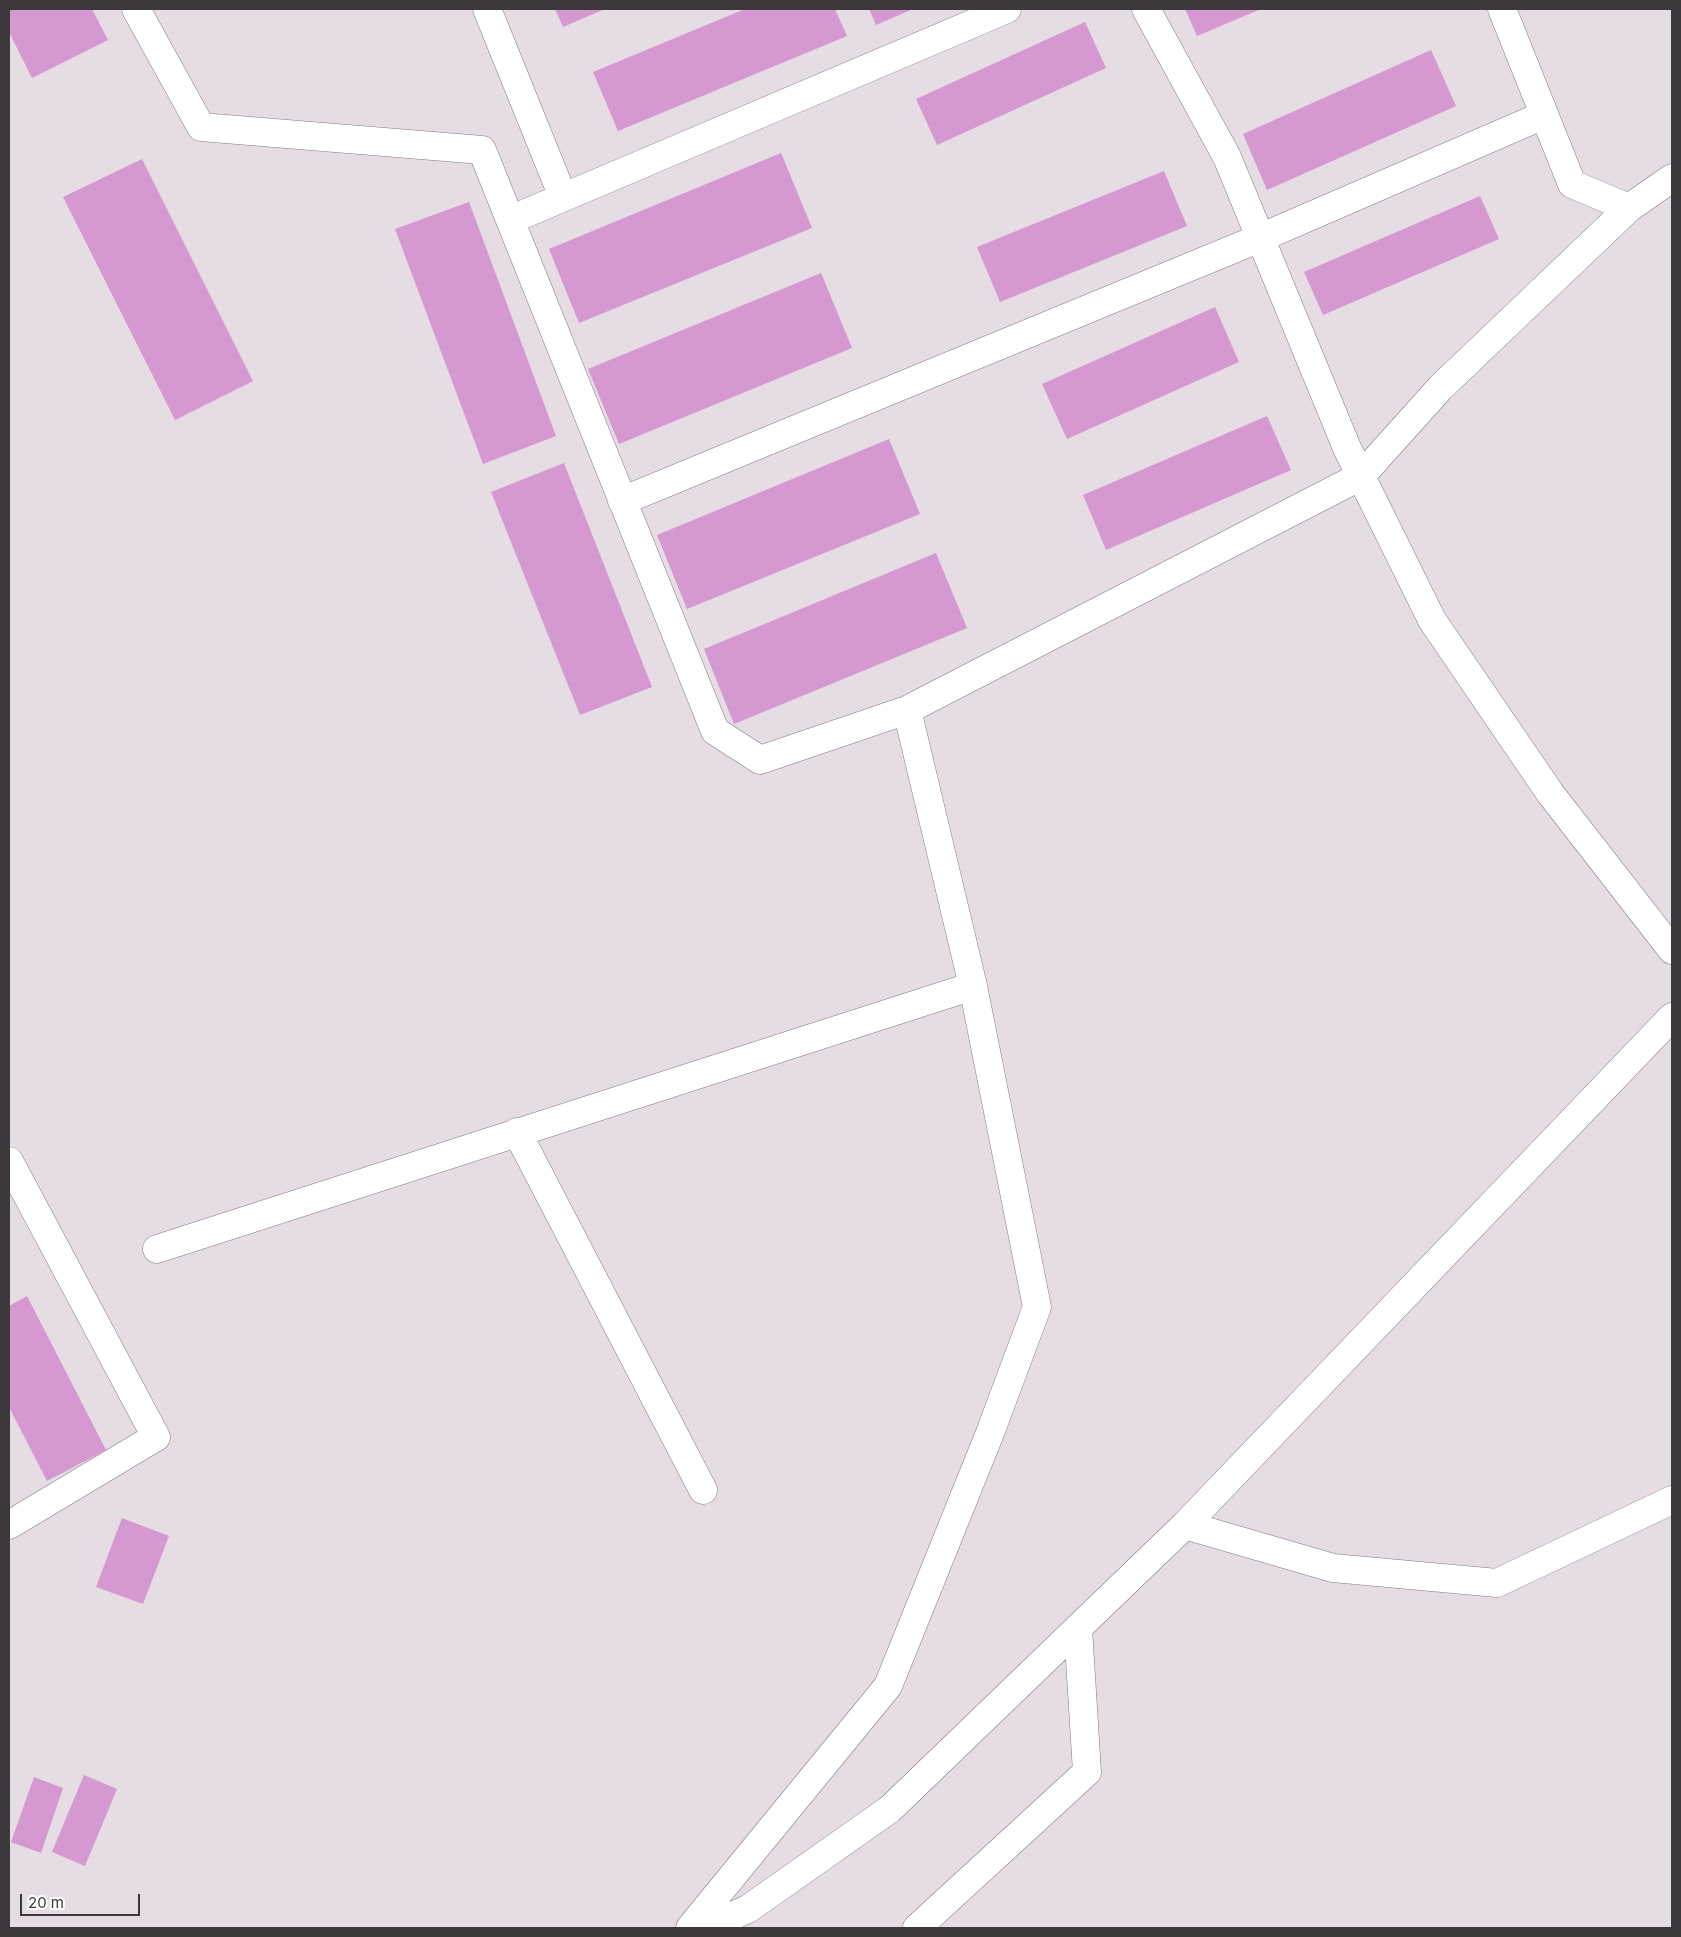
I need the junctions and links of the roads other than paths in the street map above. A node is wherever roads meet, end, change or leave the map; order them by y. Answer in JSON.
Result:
{"nodes":[{"id":1,"x":136,"y":9,"type":"edge"},
{"id":2,"x":487,"y":9,"type":"edge"},
{"id":3,"x":1008,"y":9,"type":"edge"},
{"id":4,"x":1146,"y":9,"type":"edge"},
{"id":5,"x":1502,"y":9,"type":"edge"},
{"id":6,"x":1544,"y":115,"type":"junction"},
{"id":7,"x":1672,"y":178,"type":"edge"},
{"id":8,"x":563,"y":197,"type":"junction"},
{"id":9,"x":1629,"y":208,"type":"junction"},
{"id":10,"x":510,"y":220,"type":"junction"},
{"id":11,"x":1260,"y":238,"type":"junction"},
{"id":12,"x":1361,"y":476,"type":"junction"},
{"id":13,"x":622,"y":501,"type":"junction"},
{"id":14,"x":908,"y":710,"type":"junction"},
{"id":15,"x":1672,"y":950,"type":"edge"},
{"id":16,"x":972,"y":986,"type":"junction"},
{"id":17,"x":1672,"y":1017,"type":"edge"},
{"id":18,"x":517,"y":1132,"type":"junction"},
{"id":19,"x":9,"y":1162,"type":"edge"},
{"id":20,"x":157,"y":1249,"type":"dead end"},
{"id":21,"x":703,"y":1490,"type":"dead end"},
{"id":22,"x":1672,"y":1500,"type":"edge"},
{"id":23,"x":9,"y":1525,"type":"edge"},
{"id":24,"x":1185,"y":1525,"type":"junction"},
{"id":25,"x":1078,"y":1628,"type":"junction"},
{"id":26,"x":690,"y":1928,"type":"edge"},
{"id":27,"x":704,"y":1928,"type":"edge"},
{"id":28,"x":917,"y":1928,"type":"edge"}],
"edges":[{"from":1,"to":10,"type":"street"},
{"from":2,"to":8,"type":"street"},
{"from":3,"to":8,"type":"street"},
{"from":4,"to":11,"type":"street"},
{"from":5,"to":6,"type":"street"},
{"from":6,"to":9,"type":"street"},
{"from":6,"to":11,"type":"street"},
{"from":7,"to":9,"type":"street"},
{"from":8,"to":10,"type":"street"},
{"from":9,"to":12,"type":"street"},
{"from":10,"to":13,"type":"street"},
{"from":11,"to":12,"type":"street"},
{"from":11,"to":13,"type":"street"},
{"from":12,"to":14,"type":"street"},
{"from":12,"to":15,"type":"street"},
{"from":13,"to":14,"type":"street"},
{"from":14,"to":16,"type":"street"},
{"from":16,"to":18,"type":"street"},
{"from":16,"to":26,"type":"street"},
{"from":17,"to":24,"type":"street"},
{"from":18,"to":20,"type":"street"},
{"from":18,"to":21,"type":"street"},
{"from":19,"to":23,"type":"street"},
{"from":22,"to":24,"type":"street"},
{"from":24,"to":25,"type":"street"},
{"from":25,"to":27,"type":"street"},
{"from":25,"to":28,"type":"street"}]}
